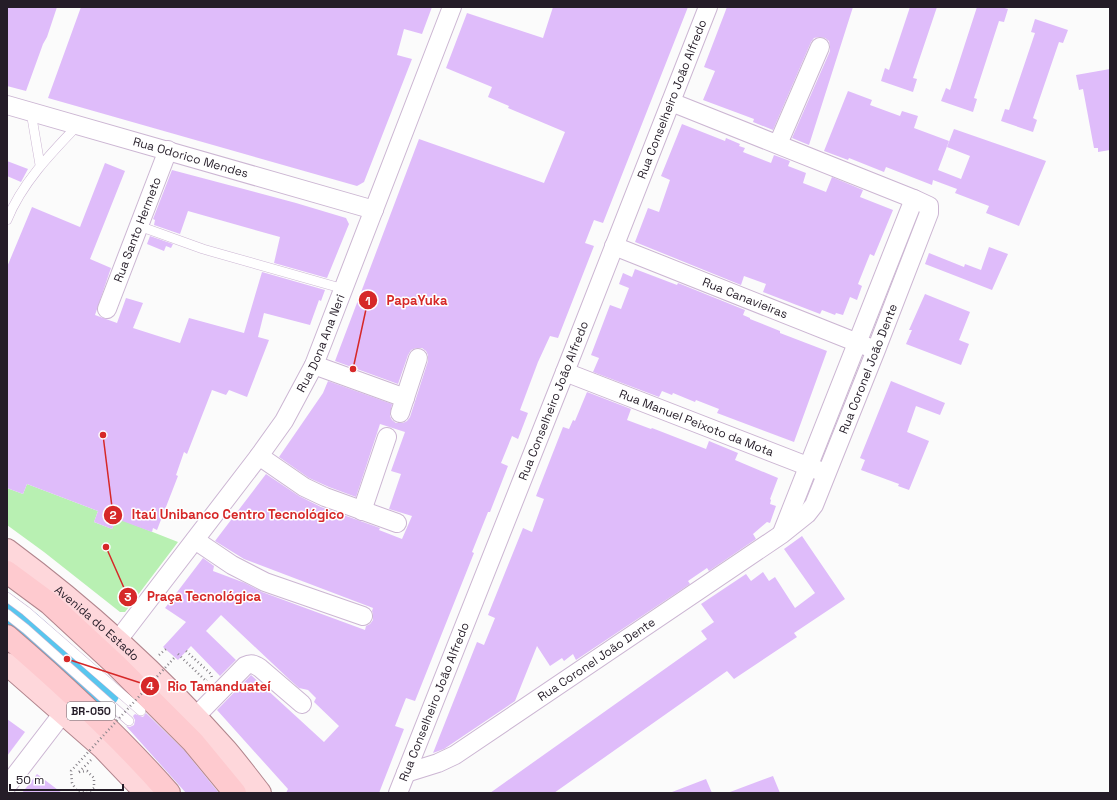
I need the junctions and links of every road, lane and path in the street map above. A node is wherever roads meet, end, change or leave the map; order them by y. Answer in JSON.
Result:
{"nodes":[{"id":1,"x":452,"y":7,"type":"edge"},
{"id":2,"x":708,"y":7,"type":"edge"},
{"id":3,"x":820,"y":47,"type":"dead end"},
{"id":4,"x":671,"y":102,"type":"junction"},
{"id":5,"x":7,"y":105,"type":"edge"},
{"id":6,"x":32,"y":112,"type":"junction"},
{"id":7,"x":78,"y":125,"type":"junction"},
{"id":8,"x":778,"y":144,"type":"junction"},
{"id":9,"x":168,"y":150,"type":"junction"},
{"id":10,"x":40,"y":165,"type":"junction"},
{"id":11,"x":914,"y":199,"type":"junction"},
{"id":12,"x":374,"y":210,"type":"junction"},
{"id":13,"x":7,"y":220,"type":"edge"},
{"id":14,"x":139,"y":226,"type":"junction"},
{"id":15,"x":614,"y":246,"type":"junction"},
{"id":16,"x":344,"y":289,"type":"junction"},
{"id":17,"x":107,"y":309,"type":"dead end"},
{"id":18,"x":858,"y":342,"type":"junction"},
{"id":19,"x":876,"y":350,"type":"junction"},
{"id":20,"x":418,"y":358,"type":"dead end"},
{"id":21,"x":314,"y":365,"type":"junction"},
{"id":22,"x":565,"y":372,"type":"junction"},
{"id":23,"x":387,"y":437,"type":"dead end"},
{"id":24,"x":259,"y":456,"type":"junction"},
{"id":25,"x":808,"y":466,"type":"junction"},
{"id":26,"x":827,"y":473,"type":"junction"},
{"id":27,"x":362,"y":511,"type":"junction"},
{"id":28,"x":397,"y":523,"type":"dead end"},
{"id":29,"x":782,"y":534,"type":"junction"},
{"id":30,"x":196,"y":540,"type":"junction"},
{"id":31,"x":7,"y":550,"type":"edge"},
{"id":32,"x":7,"y":572,"type":"edge"},
{"id":33,"x":7,"y":597,"type":"edge"},
{"id":34,"x":7,"y":614,"type":"edge"},
{"id":35,"x":363,"y":616,"type":"dead end"},
{"id":36,"x":7,"y":636,"type":"edge"},
{"id":37,"x":118,"y":640,"type":"junction"},
{"id":38,"x":186,"y":651,"type":"dead end"},
{"id":39,"x":178,"y":654,"type":"dead end"},
{"id":40,"x":175,"y":657,"type":"dead end"},
{"id":41,"x":7,"y":664,"type":"edge"},
{"id":42,"x":210,"y":674,"type":"dead end"},
{"id":43,"x":206,"y":681,"type":"dead end"},
{"id":44,"x":302,"y":704,"type":"dead end"},
{"id":45,"x":141,"y":711,"type":"dead end"},
{"id":46,"x":63,"y":713,"type":"junction"},
{"id":47,"x":195,"y":717,"type":"junction"},
{"id":48,"x":129,"y":721,"type":"dead end"},
{"id":49,"x":79,"y":772,"type":"dead end"},
{"id":50,"x":406,"y":773,"type":"junction"},
{"id":51,"x":7,"y":786,"type":"edge"},
{"id":52,"x":146,"y":793,"type":"edge"},
{"id":53,"x":169,"y":793,"type":"edge"},
{"id":54,"x":235,"y":793,"type":"edge"},
{"id":55,"x":260,"y":793,"type":"edge"},
{"id":56,"x":398,"y":793,"type":"edge"}],
"edges":[{"from":1,"to":12,"type":"street","name":"Rua Dona Ana Neri"},
{"from":2,"to":4,"type":"street","name":"Rua Conselheiro João Alfredo"},
{"from":3,"to":8,"type":"street"},
{"from":4,"to":8,"type":"street","name":"Rua Coronel João Dente"},
{"from":4,"to":15,"type":"street","name":"Rua Conselheiro João Alfredo"},
{"from":5,"to":6,"type":"street","name":"Rua Odorico Mendes"},
{"from":6,"to":7,"type":"street","name":"Rua Odorico Mendes"},
{"from":6,"to":10,"type":"lane"},
{"from":7,"to":9,"type":"street","name":"Rua Odorico Mendes"},
{"from":7,"to":10,"type":"lane"},
{"from":8,"to":11,"type":"street","name":"Rua Coronel João Dente"},
{"from":9,"to":12,"type":"street","name":"Rua Odorico Mendes"},
{"from":9,"to":14,"type":"street","name":"Rua Santo Hermeto"},
{"from":10,"to":13,"type":"lane"},
{"from":11,"to":18,"type":"street","name":"Rua Coronel João Dente"},
{"from":11,"to":19,"type":"street","name":"Rua Coronel João Dente"},
{"from":12,"to":16,"type":"street","name":"Rua Dona Ana Neri"},
{"from":14,"to":16,"type":"lane"},
{"from":14,"to":17,"type":"street","name":"Rua Santo Hermeto"},
{"from":15,"to":18,"type":"street","name":"Rua Canavieiras"},
{"from":15,"to":22,"type":"street","name":"Rua Conselheiro João Alfredo"},
{"from":16,"to":21,"type":"street","name":"Rua Dona Ana Neri"},
{"from":18,"to":19,"type":"street","name":"Rua Canavieiras"},
{"from":18,"to":25,"type":"street","name":"Rua Coronel João Dente"},
{"from":19,"to":26,"type":"street","name":"Rua Coronel João Dente"},
{"from":20,"to":21,"type":"street"},
{"from":21,"to":24,"type":"street","name":"Rua Dona Ana Neri"},
{"from":22,"to":25,"type":"street","name":"Rua Manuel Peixoto da Mota"},
{"from":22,"to":50,"type":"street","name":"Rua Conselheiro João Alfredo"},
{"from":23,"to":27,"type":"street"},
{"from":24,"to":27,"type":"street"},
{"from":24,"to":30,"type":"street","name":"Rua Dona Ana Neri"},
{"from":25,"to":26,"type":"street","name":"Rua Manuel Peixoto da Mota"},
{"from":25,"to":29,"type":"street","name":"Rua Coronel João Dente"},
{"from":26,"to":29,"type":"street","name":"Rua Coronel João Dente"},
{"from":27,"to":28,"type":"street"},
{"from":29,"to":50,"type":"street","name":"Rua Coronel João Dente"},
{"from":30,"to":35,"type":"street"},
{"from":30,"to":37,"type":"street","name":"Rua Dona Ana Neri"},
{"from":31,"to":37,"type":"main road","name":"Avenida do Estado"},
{"from":32,"to":54,"type":"highway","name":"Avenida do Estado"},
{"from":33,"to":45,"type":"lane"},
{"from":34,"to":48,"type":"lane"},
{"from":36,"to":53,"type":"highway","number":"BR-050"},
{"from":37,"to":47,"type":"main road","name":"Avenida do Estado"},
{"from":38,"to":42,"type":"path"},
{"from":39,"to":43,"type":"path"},
{"from":40,"to":49,"type":"path","bridge":true},
{"from":41,"to":46,"type":"main road"},
{"from":44,"to":47,"type":"street"},
{"from":46,"to":51,"type":"street"},
{"from":46,"to":52,"type":"main road"},
{"from":47,"to":55,"type":"main road","name":"Avenida do Estado"},
{"from":50,"to":56,"type":"street","name":"Rua Conselheiro João Alfredo"}]}
